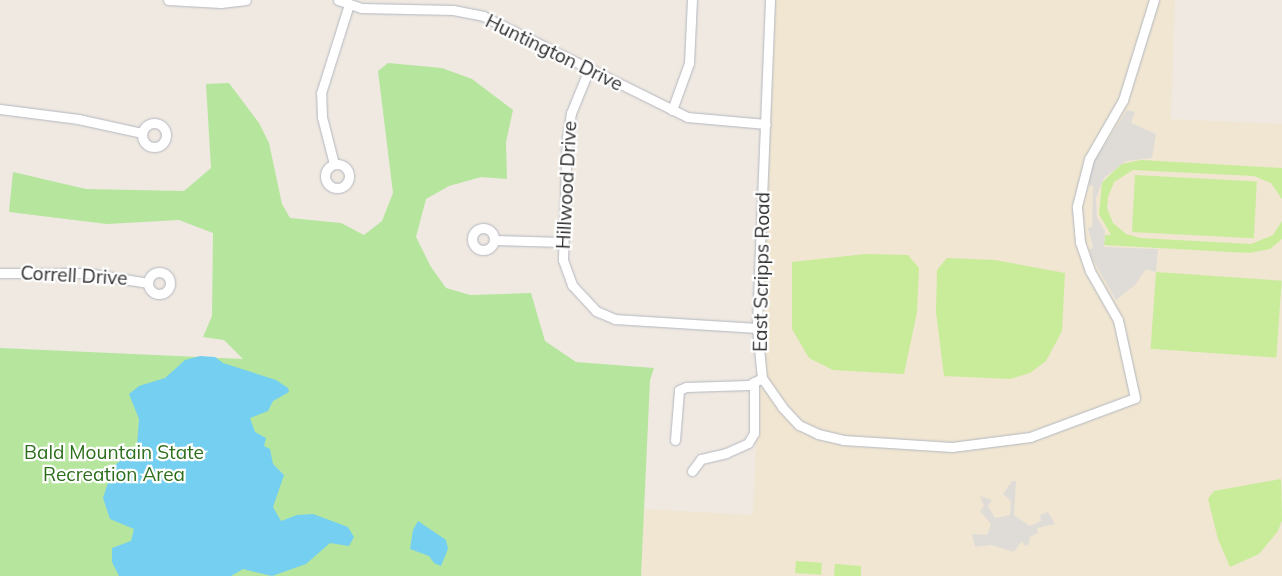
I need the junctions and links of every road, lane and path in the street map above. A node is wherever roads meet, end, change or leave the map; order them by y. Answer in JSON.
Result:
{"nodes":[{"id":1,"x":168,"y":0,"type":"edge"},
{"id":2,"x":246,"y":0,"type":"edge"},
{"id":3,"x":338,"y":0,"type":"edge"},
{"id":4,"x":692,"y":0,"type":"edge"},
{"id":5,"x":770,"y":0,"type":"edge"},
{"id":6,"x":1154,"y":0,"type":"edge"},
{"id":7,"x":349,"y":4,"type":"junction"},
{"id":8,"x":400,"y":4,"type":"edge"},
{"id":9,"x":589,"y":69,"type":"junction"},
{"id":10,"x":0,"y":109,"type":"edge"},
{"id":11,"x":672,"y":110,"type":"junction"},
{"id":12,"x":766,"y":124,"type":"junction"},
{"id":13,"x":142,"y":132,"type":"dead end"},
{"id":14,"x":334,"y":164,"type":"dead end"},
{"id":15,"x":495,"y":240,"type":"dead end"},
{"id":16,"x":563,"y":242,"type":"junction"},
{"id":17,"x":0,"y":273,"type":"edge"},
{"id":18,"x":148,"y":283,"type":"dead end"},
{"id":19,"x":757,"y":328,"type":"junction"},
{"id":20,"x":758,"y":380,"type":"junction"},
{"id":21,"x":675,"y":440,"type":"dead end"},
{"id":22,"x":692,"y":471,"type":"dead end"}],
"edges":[{"from":1,"to":2,"type":"street"},
{"from":3,"to":7,"type":"street","name":"Huntington Drive"},
{"from":4,"to":11,"type":"street"},
{"from":5,"to":12,"type":"street","name":"East Scripps Road"},
{"from":6,"to":20,"type":"street","name":"East Scripps Road"},
{"from":7,"to":8,"type":"street","name":"Huntington Drive"},
{"from":7,"to":14,"type":"street"},
{"from":8,"to":9,"type":"street","name":"Huntington Drive"},
{"from":9,"to":11,"type":"street","name":"Huntington Drive"},
{"from":9,"to":16,"type":"street","name":"Hillwood Drive"},
{"from":10,"to":13,"type":"street"},
{"from":11,"to":12,"type":"street","name":"Huntington Drive"},
{"from":12,"to":19,"type":"street","name":"East Scripps Road"},
{"from":15,"to":16,"type":"street"},
{"from":16,"to":19,"type":"street","name":"Hillwood Drive"},
{"from":17,"to":18,"type":"street","name":"Correll Drive"},
{"from":19,"to":20,"type":"street","name":"East Scripps Road"},
{"from":20,"to":21,"type":"street"},
{"from":20,"to":22,"type":"street"}]}
